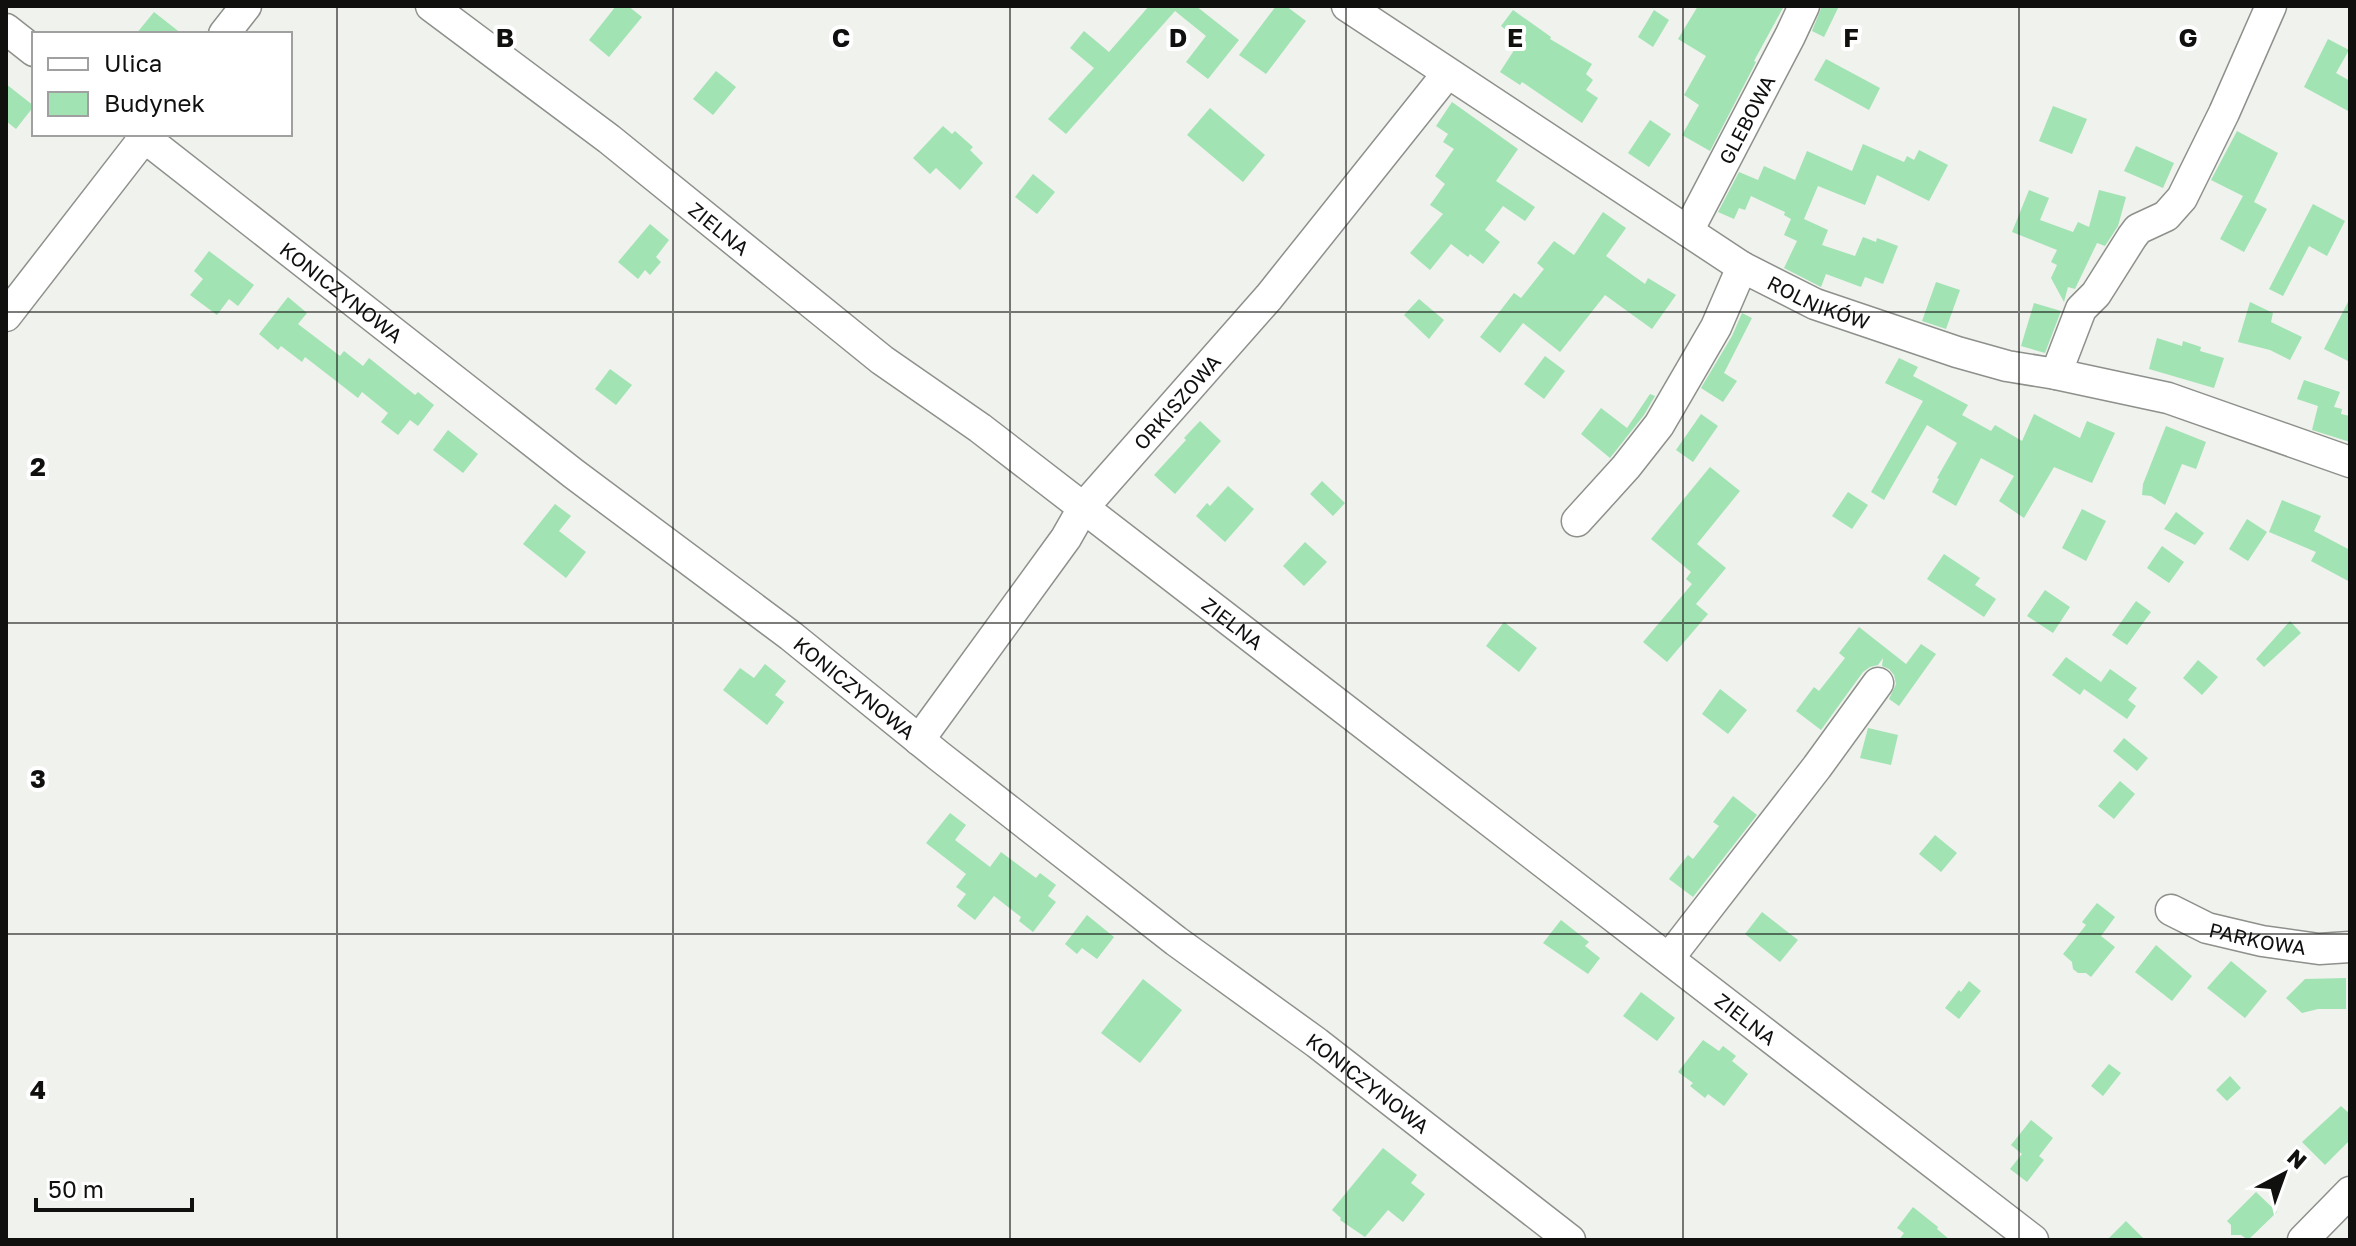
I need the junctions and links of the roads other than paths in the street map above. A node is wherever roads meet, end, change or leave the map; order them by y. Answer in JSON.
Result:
{"nodes":[{"id":1,"x":246,"y":6,"type":"edge"},
{"id":2,"x":431,"y":6,"type":"edge"},
{"id":3,"x":1347,"y":6,"type":"edge"},
{"id":4,"x":1804,"y":6,"type":"edge"},
{"id":5,"x":2271,"y":6,"type":"edge"},
{"id":6,"x":6,"y":29,"type":"edge"},
{"id":7,"x":226,"y":32,"type":"edge"},
{"id":8,"x":32,"y":49,"type":"edge"},
{"id":9,"x":1447,"y":74,"type":"junction"},
{"id":10,"x":142,"y":136,"type":"edge"},
{"id":11,"x":144,"y":136,"type":"edge"},
{"id":12,"x":1688,"y":231,"type":"junction"},
{"id":13,"x":1742,"y":267,"type":"junction"},
{"id":14,"x":6,"y":316,"type":"edge"},
{"id":15,"x":2056,"y":374,"type":"junction"},
{"id":16,"x":2350,"y":462,"type":"edge"},
{"id":17,"x":1083,"y":508,"type":"junction"},
{"id":18,"x":1577,"y":521,"type":"dead end"},
{"id":19,"x":1878,"y":683,"type":"dead end"},
{"id":20,"x":919,"y":740,"type":"junction"},
{"id":21,"x":2171,"y":910,"type":"dead end"},
{"id":22,"x":2350,"y":947,"type":"edge"},
{"id":23,"x":1669,"y":958,"type":"junction"},
{"id":24,"x":2350,"y":1192,"type":"edge"},
{"id":25,"x":1570,"y":1240,"type":"edge"},
{"id":26,"x":2033,"y":1240,"type":"edge"},
{"id":27,"x":2303,"y":1240,"type":"edge"}],
"edges":[{"from":1,"to":7,"type":"street"},
{"from":2,"to":17,"type":"street","name":"ZIELNA"},
{"from":3,"to":9,"type":"street","name":"ROLNIKÓW"},
{"from":4,"to":12,"type":"street","name":"GLEBOWA"},
{"from":5,"to":15,"type":"street"},
{"from":6,"to":8,"type":"street"},
{"from":9,"to":12,"type":"street","name":"ROLNIKÓW"},
{"from":9,"to":17,"type":"street","name":"ORKISZOWA"},
{"from":10,"to":14,"type":"street"},
{"from":11,"to":20,"type":"street","name":"KONICZYNOWA"},
{"from":12,"to":13,"type":"street","name":"ROLNIKÓW"},
{"from":13,"to":15,"type":"street","name":"ROLNIKÓW"},
{"from":13,"to":18,"type":"street"},
{"from":15,"to":16,"type":"street","name":"ROLNIKÓW"},
{"from":17,"to":20,"type":"street","name":"ORKISZOWA"},
{"from":17,"to":23,"type":"street","name":"ZIELNA"},
{"from":19,"to":23,"type":"street"},
{"from":20,"to":25,"type":"street","name":"KONICZYNOWA"},
{"from":21,"to":22,"type":"street","name":"PARKOWA"},
{"from":23,"to":26,"type":"street","name":"ZIELNA"},
{"from":24,"to":27,"type":"street"}]}
